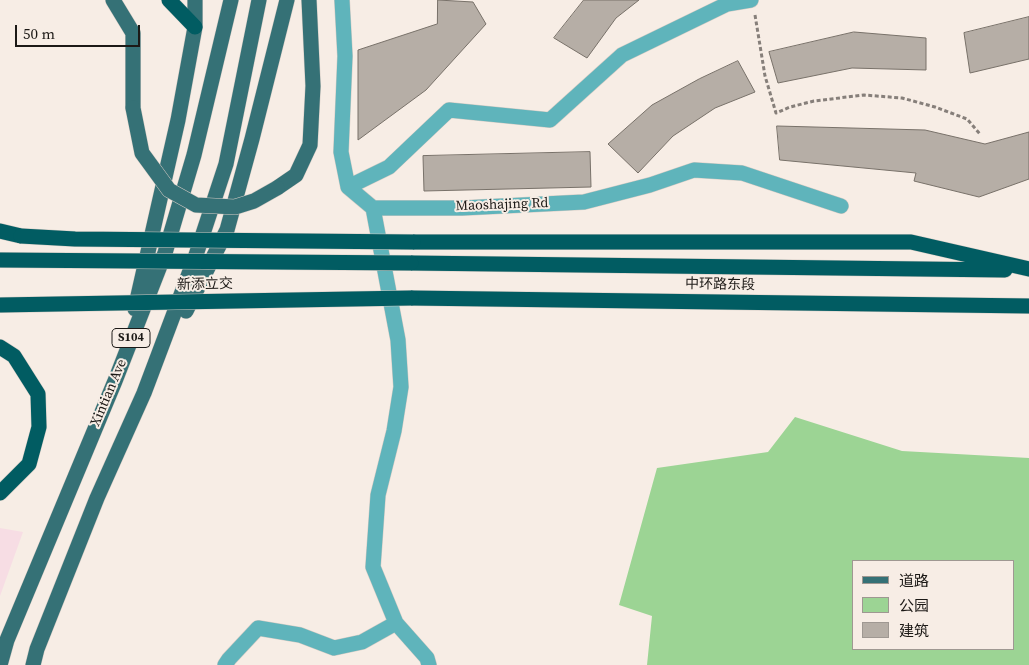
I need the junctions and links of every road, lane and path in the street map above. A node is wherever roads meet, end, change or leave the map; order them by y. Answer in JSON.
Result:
{"nodes":[{"id":1,"x":113,"y":0,"type":"edge"},
{"id":2,"x":169,"y":0,"type":"edge"},
{"id":3,"x":196,"y":0,"type":"edge"},
{"id":4,"x":231,"y":0,"type":"edge"},
{"id":5,"x":259,"y":0,"type":"edge"},
{"id":6,"x":287,"y":0,"type":"edge"},
{"id":7,"x":309,"y":0,"type":"edge"},
{"id":8,"x":342,"y":0,"type":"edge"},
{"id":9,"x":753,"y":5,"type":"edge"},
{"id":10,"x":195,"y":27,"type":"junction"},
{"id":11,"x":980,"y":134,"type":"dead end"},
{"id":12,"x":348,"y":187,"type":"junction"},
{"id":13,"x":841,"y":206,"type":"dead end"},
{"id":14,"x":372,"y":208,"type":"junction"},
{"id":15,"x":0,"y":231,"type":"edge"},
{"id":16,"x":0,"y":260,"type":"edge"},
{"id":17,"x":411,"y":263,"type":"joint"},
{"id":18,"x":1029,"y":269,"type":"edge"},
{"id":19,"x":411,"y":298,"type":"joint"},
{"id":20,"x":0,"y":305,"type":"edge"},
{"id":21,"x":1029,"y":306,"type":"edge"},
{"id":22,"x":0,"y":347,"type":"edge"},
{"id":23,"x":124,"y":355,"type":"junction"},
{"id":24,"x":144,"y":393,"type":"junction"},
{"id":25,"x":0,"y":493,"type":"edge"},
{"id":26,"x":396,"y":624,"type":"junction"},
{"id":27,"x":0,"y":665,"type":"edge"},
{"id":28,"x":33,"y":665,"type":"edge"},
{"id":29,"x":225,"y":665,"type":"edge"},
{"id":30,"x":429,"y":665,"type":"edge"}],
"edges":[{"from":1,"to":7,"type":"main road","bridge":true},
{"from":2,"to":10,"type":"highway"},
{"from":3,"to":10,"type":"main road"},
{"from":4,"to":23,"type":"main road","name":"Xintian Ave","number":"S104"},
{"from":5,"to":24,"type":"main road","number":"S104"},
{"from":6,"to":24,"type":"main road"},
{"from":8,"to":12,"type":"street"},
{"from":9,"to":11,"type":"path"},
{"from":9,"to":12,"type":"street"},
{"from":10,"to":23,"type":"main road"},
{"from":12,"to":14,"type":"street"},
{"from":13,"to":14,"type":"street","name":"Maoshajing Rd"},
{"from":14,"to":26,"type":"street"},
{"from":15,"to":18,"type":"highway","bridge":true},
{"from":16,"to":17,"type":"highway","name":"新添立交","bridge":true},
{"from":17,"to":18,"type":"highway","name":"中环路东段"},
{"from":19,"to":20,"type":"highway","name":"新添立交","bridge":true},
{"from":19,"to":21,"type":"highway","name":"中环路东段"},
{"from":22,"to":25,"type":"highway"},
{"from":23,"to":27,"type":"main road","name":"Xintian Ave","number":"S104"},
{"from":24,"to":28,"type":"main road","number":"S104"},
{"from":26,"to":29,"type":"street"},
{"from":26,"to":30,"type":"street"}]}
